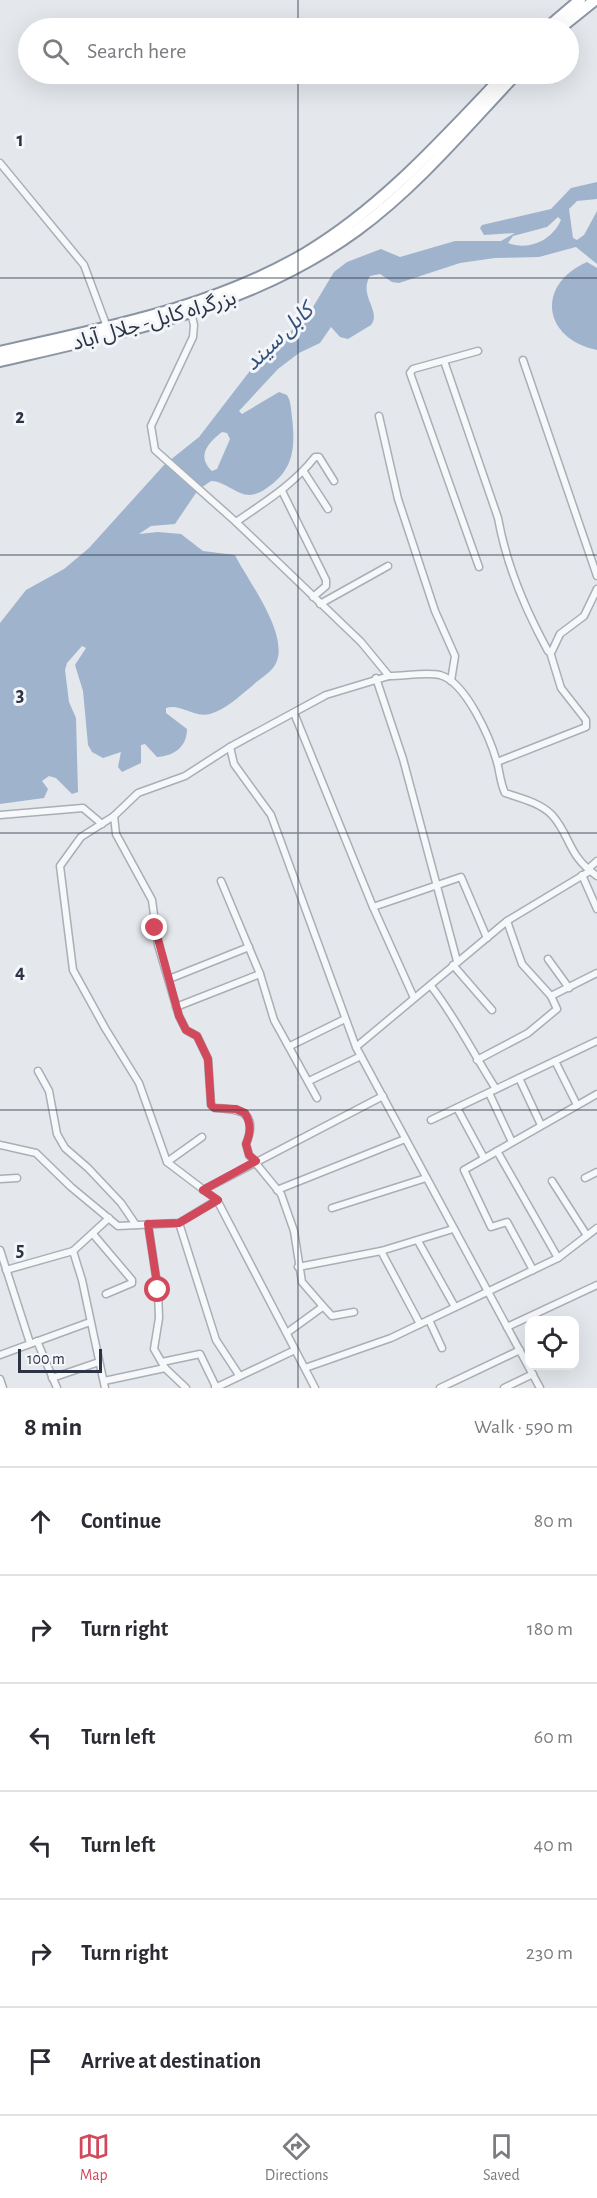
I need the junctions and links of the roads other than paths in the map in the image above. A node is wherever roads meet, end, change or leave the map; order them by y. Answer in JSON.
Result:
{"nodes":[{"id":1,"x":580,"y":0,"type":"edge"},
{"id":2,"x":595,"y":0,"type":"edge"},
{"id":3,"x":565,"y":18,"type":"edge"},
{"id":4,"x":568,"y":18,"type":"edge"},
{"id":5,"x":496,"y":84,"type":"edge"},
{"id":6,"x":506,"y":84,"type":"edge"},
{"id":7,"x":0,"y":163,"type":"edge"},
{"id":8,"x":404,"y":184,"type":"junction"},
{"id":9,"x":191,"y":313,"type":"junction"},
{"id":10,"x":172,"y":314,"type":"junction"},
{"id":11,"x":107,"y":327,"type":"junction"},
{"id":12,"x":120,"y":328,"type":"junction"},
{"id":13,"x":85,"y":337,"type":"junction"},
{"id":14,"x":478,"y":351,"type":"dead end"},
{"id":15,"x":0,"y":352,"type":"edge"},
{"id":16,"x":444,"y":360,"type":"junction"},
{"id":17,"x":523,"y":360,"type":"dead end"},
{"id":18,"x":0,"y":361,"type":"edge"},
{"id":19,"x":379,"y":416,"type":"dead end"},
{"id":20,"x":304,"y":472,"type":"junction"},
{"id":21,"x":334,"y":481,"type":"dead end"},
{"id":22,"x":282,"y":490,"type":"junction"},
{"id":23,"x":328,"y":509,"type":"dead end"},
{"id":24,"x":236,"y":522,"type":"junction"},
{"id":25,"x":388,"y":566,"type":"dead end"},
{"id":26,"x":479,"y":567,"type":"dead end"},
{"id":27,"x":597,"y":576,"type":"edge"},
{"id":28,"x":597,"y":589,"type":"edge"},
{"id":29,"x":313,"y":597,"type":"junction"},
{"id":30,"x":320,"y":604,"type":"junction"},
{"id":31,"x":550,"y":652,"type":"junction"},
{"id":32,"x":389,"y":676,"type":"junction"},
{"id":33,"x":376,"y":678,"type":"junction"},
{"id":34,"x":451,"y":681,"type":"junction"},
{"id":35,"x":294,"y":713,"type":"junction"},
{"id":36,"x":230,"y":747,"type":"junction"},
{"id":37,"x":497,"y":762,"type":"junction"},
{"id":38,"x":0,"y":815,"type":"edge"},
{"id":39,"x":114,"y":816,"type":"junction"},
{"id":40,"x":102,"y":824,"type":"junction"},
{"id":41,"x":597,"y":861,"type":"edge"},
{"id":42,"x":589,"y":870,"type":"junction"},
{"id":43,"x":582,"y":875,"type":"junction"},
{"id":44,"x":597,"y":876,"type":"edge"},
{"id":45,"x":221,"y":881,"type":"dead end"},
{"id":46,"x":435,"y":884,"type":"junction"},
{"id":47,"x":373,"y":907,"type":"junction"},
{"id":48,"x":597,"y":909,"type":"edge"},
{"id":49,"x":507,"y":921,"type":"junction"},
{"id":50,"x":488,"y":938,"type":"junction"},
{"id":51,"x":249,"y":947,"type":"junction"},
{"id":52,"x":548,"y":959,"type":"dead end"},
{"id":53,"x":455,"y":963,"type":"junction"},
{"id":54,"x":597,"y":973,"type":"edge"},
{"id":55,"x":260,"y":974,"type":"junction"},
{"id":56,"x":169,"y":979,"type":"junction"},
{"id":57,"x":431,"y":986,"type":"junction"},
{"id":58,"x":569,"y":988,"type":"junction"},
{"id":59,"x":551,"y":996,"type":"junction"},
{"id":60,"x":414,"y":998,"type":"junction"},
{"id":61,"x":176,"y":1007,"type":"junction"},
{"id":62,"x":492,"y":1010,"type":"dead end"},
{"id":63,"x":345,"y":1019,"type":"junction"},
{"id":64,"x":597,"y":1041,"type":"edge"},
{"id":65,"x":290,"y":1046,"type":"junction"},
{"id":66,"x":356,"y":1047,"type":"junction"},
{"id":67,"x":361,"y":1056,"type":"junction"},
{"id":68,"x":477,"y":1060,"type":"junction"},
{"id":69,"x":555,"y":1061,"type":"junction"},
{"id":70,"x":38,"y":1071,"type":"dead end"},
{"id":71,"x":519,"y":1078,"type":"junction"},
{"id":72,"x":309,"y":1081,"type":"junction"},
{"id":73,"x":496,"y":1089,"type":"junction"},
{"id":74,"x":489,"y":1093,"type":"junction"},
{"id":75,"x":597,"y":1094,"type":"edge"},
{"id":76,"x":383,"y":1096,"type":"junction"},
{"id":77,"x":316,"y":1098,"type":"dead end"},
{"id":78,"x":578,"y":1105,"type":"junction"},
{"id":79,"x":457,"y":1108,"type":"junction"},
{"id":80,"x":431,"y":1120,"type":"dead end"},
{"id":81,"x":541,"y":1125,"type":"junction"},
{"id":82,"x":202,"y":1137,"type":"dead end"},
{"id":83,"x":405,"y":1138,"type":"junction"},
{"id":84,"x":512,"y":1142,"type":"junction"},
{"id":85,"x":0,"y":1145,"type":"edge"},
{"id":86,"x":497,"y":1150,"type":"junction"},
{"id":87,"x":484,"y":1158,"type":"junction"},
{"id":88,"x":256,"y":1161,"type":"junction"},
{"id":89,"x":167,"y":1162,"type":"junction"},
{"id":90,"x":597,"y":1172,"type":"edge"},
{"id":91,"x":18,"y":1178,"type":"dead end"},
{"id":92,"x":426,"y":1178,"type":"junction"},
{"id":93,"x":585,"y":1178,"type":"dead end"},
{"id":94,"x":0,"y":1179,"type":"edge"},
{"id":95,"x":552,"y":1181,"type":"dead end"},
{"id":96,"x":203,"y":1190,"type":"junction"},
{"id":97,"x":277,"y":1190,"type":"junction"},
{"id":98,"x":218,"y":1200,"type":"junction"},
{"id":99,"x":332,"y":1208,"type":"dead end"},
{"id":100,"x":109,"y":1218,"type":"junction"},
{"id":101,"x":179,"y":1223,"type":"junction"},
{"id":102,"x":148,"y":1224,"type":"junction"},
{"id":103,"x":136,"y":1225,"type":"junction"},
{"id":104,"x":597,"y":1228,"type":"edge"},
{"id":105,"x":453,"y":1229,"type":"junction"},
{"id":106,"x":93,"y":1234,"type":"junction"},
{"id":107,"x":586,"y":1234,"type":"junction"},
{"id":108,"x":418,"y":1241,"type":"junction"},
{"id":109,"x":0,"y":1250,"type":"edge"},
{"id":110,"x":73,"y":1251,"type":"junction"},
{"id":111,"x":381,"y":1251,"type":"junction"},
{"id":112,"x":558,"y":1258,"type":"junction"},
{"id":113,"x":298,"y":1267,"type":"junction"},
{"id":114,"x":6,"y":1270,"type":"junction"},
{"id":115,"x":533,"y":1270,"type":"junction"},
{"id":116,"x":597,"y":1285,"type":"edge"},
{"id":117,"x":489,"y":1291,"type":"junction"},
{"id":118,"x":106,"y":1294,"type":"dead end"},
{"id":119,"x":321,"y":1304,"type":"junction"},
{"id":120,"x":454,"y":1307,"type":"junction"},
{"id":121,"x":354,"y":1312,"type":"dead end"},
{"id":122,"x":429,"y":1320,"type":"junction"},
{"id":123,"x":90,"y":1322,"type":"junction"},
{"id":124,"x":420,"y":1324,"type":"junction"},
{"id":125,"x":507,"y":1327,"type":"junction"},
{"id":126,"x":288,"y":1332,"type":"junction"},
{"id":127,"x":33,"y":1342,"type":"junction"},
{"id":128,"x":442,"y":1348,"type":"dead end"},
{"id":129,"x":295,"y":1350,"type":"junction"},
{"id":130,"x":520,"y":1350,"type":"junction"},
{"id":131,"x":0,"y":1355,"type":"edge"},
{"id":132,"x":99,"y":1362,"type":"junction"},
{"id":133,"x":163,"y":1365,"type":"junction"},
{"id":134,"x":305,"y":1368,"type":"junction"},
{"id":135,"x":533,"y":1374,"type":"junction"},
{"id":136,"x":239,"y":1375,"type":"junction"},
{"id":137,"x":52,"y":1378,"type":"junction"},
{"id":138,"x":104,"y":1385,"type":"edge"},
{"id":139,"x":57,"y":1388,"type":"edge"},
{"id":140,"x":186,"y":1388,"type":"edge"},
{"id":141,"x":216,"y":1388,"type":"edge"},
{"id":142,"x":315,"y":1388,"type":"edge"},
{"id":143,"x":440,"y":1388,"type":"edge"},
{"id":144,"x":504,"y":1388,"type":"edge"},
{"id":145,"x":540,"y":1388,"type":"edge"}],
"edges":[{"from":1,"to":3,"type":"highway"},
{"from":2,"to":4,"type":"highway"},
{"from":5,"to":8,"type":"highway","name":"بزرگراه کابل- جلال آباد"},
{"from":6,"to":8,"type":"highway","name":"بزرگراه کابل- جلال آباد"},
{"from":7,"to":11,"type":"street"},
{"from":8,"to":9,"type":"highway","name":"بزرگراه کابل- جلال آباد"},
{"from":8,"to":10,"type":"highway","name":"بزرگراه کابل- جلال آباد"},
{"from":9,"to":10,"type":"highway","name":"بزرگراه کابل- جلال آباد"},
{"from":9,"to":24,"type":"street"},
{"from":10,"to":12,"type":"highway","name":"بزرگراه کابل- جلال آباد"},
{"from":11,"to":12,"type":"highway","name":"بزرگراه کابل- جلال آباد"},
{"from":11,"to":13,"type":"highway","name":"بزرگراه کابل- جلال آباد"},
{"from":12,"to":13,"type":"highway","name":"بزرگراه کابل- جلال آباد"},
{"from":13,"to":15,"type":"highway","name":"بزرگراه کابل- جلال آباد"},
{"from":13,"to":18,"type":"highway","name":"بزرگراه کابل- جلال آباد"},
{"from":14,"to":16,"type":"street"},
{"from":16,"to":26,"type":"street"},
{"from":16,"to":31,"type":"street"},
{"from":17,"to":27,"type":"street"},
{"from":19,"to":34,"type":"street"},
{"from":20,"to":21,"type":"street"},
{"from":20,"to":22,"type":"street"},
{"from":20,"to":23,"type":"street"},
{"from":22,"to":24,"type":"street"},
{"from":22,"to":29,"type":"street"},
{"from":24,"to":29,"type":"street"},
{"from":25,"to":30,"type":"street"},
{"from":28,"to":31,"type":"street"},
{"from":29,"to":30,"type":"street"},
{"from":30,"to":32,"type":"street"},
{"from":31,"to":37,"type":"street"},
{"from":32,"to":33,"type":"street"},
{"from":32,"to":34,"type":"street"},
{"from":33,"to":35,"type":"street"},
{"from":33,"to":46,"type":"street"},
{"from":34,"to":37,"type":"street"},
{"from":35,"to":36,"type":"street"},
{"from":35,"to":47,"type":"street"},
{"from":36,"to":39,"type":"street"},
{"from":36,"to":63,"type":"street"},
{"from":37,"to":42,"type":"street"},
{"from":38,"to":40,"type":"street"},
{"from":39,"to":40,"type":"street"},
{"from":39,"to":56,"type":"street"},
{"from":40,"to":89,"type":"street"},
{"from":41,"to":42,"type":"street"},
{"from":42,"to":43,"type":"street"},
{"from":42,"to":44,"type":"street"},
{"from":43,"to":48,"type":"street"},
{"from":43,"to":49,"type":"street"},
{"from":45,"to":51,"type":"street"},
{"from":46,"to":47,"type":"street"},
{"from":46,"to":50,"type":"street"},
{"from":46,"to":53,"type":"street"},
{"from":47,"to":60,"type":"street"},
{"from":49,"to":50,"type":"street"},
{"from":49,"to":59,"type":"street"},
{"from":50,"to":53,"type":"street"},
{"from":51,"to":55,"type":"street"},
{"from":51,"to":56,"type":"street"},
{"from":52,"to":58,"type":"street"},
{"from":53,"to":57,"type":"street"},
{"from":53,"to":62,"type":"street"},
{"from":54,"to":58,"type":"street"},
{"from":55,"to":61,"type":"street"},
{"from":55,"to":65,"type":"street"},
{"from":56,"to":61,"type":"street"},
{"from":57,"to":60,"type":"street"},
{"from":57,"to":68,"type":"street"},
{"from":58,"to":59,"type":"street"},
{"from":59,"to":68,"type":"street"},
{"from":60,"to":66,"type":"street"},
{"from":61,"to":88,"type":"street"},
{"from":63,"to":65,"type":"street"},
{"from":63,"to":66,"type":"street"},
{"from":64,"to":69,"type":"street"},
{"from":65,"to":72,"type":"street"},
{"from":66,"to":67,"type":"street"},
{"from":67,"to":72,"type":"street"},
{"from":67,"to":76,"type":"street"},
{"from":68,"to":73,"type":"street"},
{"from":69,"to":71,"type":"street"},
{"from":69,"to":78,"type":"street"},
{"from":70,"to":103,"type":"street"},
{"from":71,"to":73,"type":"street"},
{"from":71,"to":81,"type":"street"},
{"from":72,"to":77,"type":"street"},
{"from":73,"to":74,"type":"street"},
{"from":74,"to":79,"type":"street"},
{"from":74,"to":84,"type":"street"},
{"from":75,"to":78,"type":"street"},
{"from":76,"to":83,"type":"street"},
{"from":76,"to":88,"type":"street"},
{"from":78,"to":81,"type":"street"},
{"from":79,"to":80,"type":"street"},
{"from":79,"to":87,"type":"street"},
{"from":81,"to":84,"type":"street"},
{"from":82,"to":89,"type":"street"},
{"from":83,"to":92,"type":"street"},
{"from":83,"to":97,"type":"street"},
{"from":84,"to":86,"type":"street"},
{"from":85,"to":100,"type":"street"},
{"from":86,"to":87,"type":"street"},
{"from":86,"to":112,"type":"street"},
{"from":87,"to":115,"type":"street"},
{"from":88,"to":96,"type":"street"},
{"from":88,"to":97,"type":"street"},
{"from":89,"to":96,"type":"street"},
{"from":90,"to":93,"type":"street"},
{"from":91,"to":94,"type":"street"},
{"from":92,"to":99,"type":"street"},
{"from":92,"to":105,"type":"street"},
{"from":95,"to":107,"type":"street"},
{"from":96,"to":98,"type":"street"},
{"from":97,"to":113,"type":"street"},
{"from":98,"to":101,"type":"street"},
{"from":98,"to":126,"type":"street"},
{"from":100,"to":103,"type":"street"},
{"from":100,"to":106,"type":"street"},
{"from":101,"to":102,"type":"street"},
{"from":101,"to":136,"type":"street"},
{"from":102,"to":103,"type":"street"},
{"from":102,"to":133,"type":"street"},
{"from":104,"to":107,"type":"street"},
{"from":105,"to":108,"type":"street"},
{"from":105,"to":117,"type":"street"},
{"from":106,"to":110,"type":"street"},
{"from":106,"to":118,"type":"street"},
{"from":107,"to":112,"type":"street"},
{"from":108,"to":111,"type":"street"},
{"from":108,"to":120,"type":"street"},
{"from":109,"to":114,"type":"street"},
{"from":110,"to":114,"type":"street"},
{"from":110,"to":123,"type":"street"},
{"from":111,"to":113,"type":"street"},
{"from":111,"to":124,"type":"street"},
{"from":112,"to":115,"type":"street"},
{"from":113,"to":119,"type":"street"},
{"from":114,"to":127,"type":"street"},
{"from":115,"to":117,"type":"street"},
{"from":116,"to":125,"type":"street"},
{"from":117,"to":120,"type":"street"},
{"from":117,"to":125,"type":"street"},
{"from":119,"to":121,"type":"street"},
{"from":119,"to":126,"type":"street"},
{"from":120,"to":122,"type":"street"},
{"from":122,"to":124,"type":"street"},
{"from":122,"to":128,"type":"street"},
{"from":123,"to":127,"type":"street"},
{"from":123,"to":132,"type":"street"},
{"from":124,"to":134,"type":"street"},
{"from":125,"to":130,"type":"street"},
{"from":126,"to":129,"type":"street"},
{"from":127,"to":131,"type":"street"},
{"from":127,"to":137,"type":"street"},
{"from":129,"to":134,"type":"street"},
{"from":129,"to":136,"type":"street"},
{"from":130,"to":135,"type":"street"},
{"from":130,"to":143,"type":"street"},
{"from":132,"to":137,"type":"street"},
{"from":132,"to":138,"type":"street"},
{"from":133,"to":138,"type":"street"},
{"from":133,"to":140,"type":"street"},
{"from":133,"to":141,"type":"street"},
{"from":134,"to":142,"type":"street"},
{"from":135,"to":144,"type":"street"},
{"from":135,"to":145,"type":"street"},
{"from":136,"to":141,"type":"street"},
{"from":137,"to":139,"type":"street"}]}
